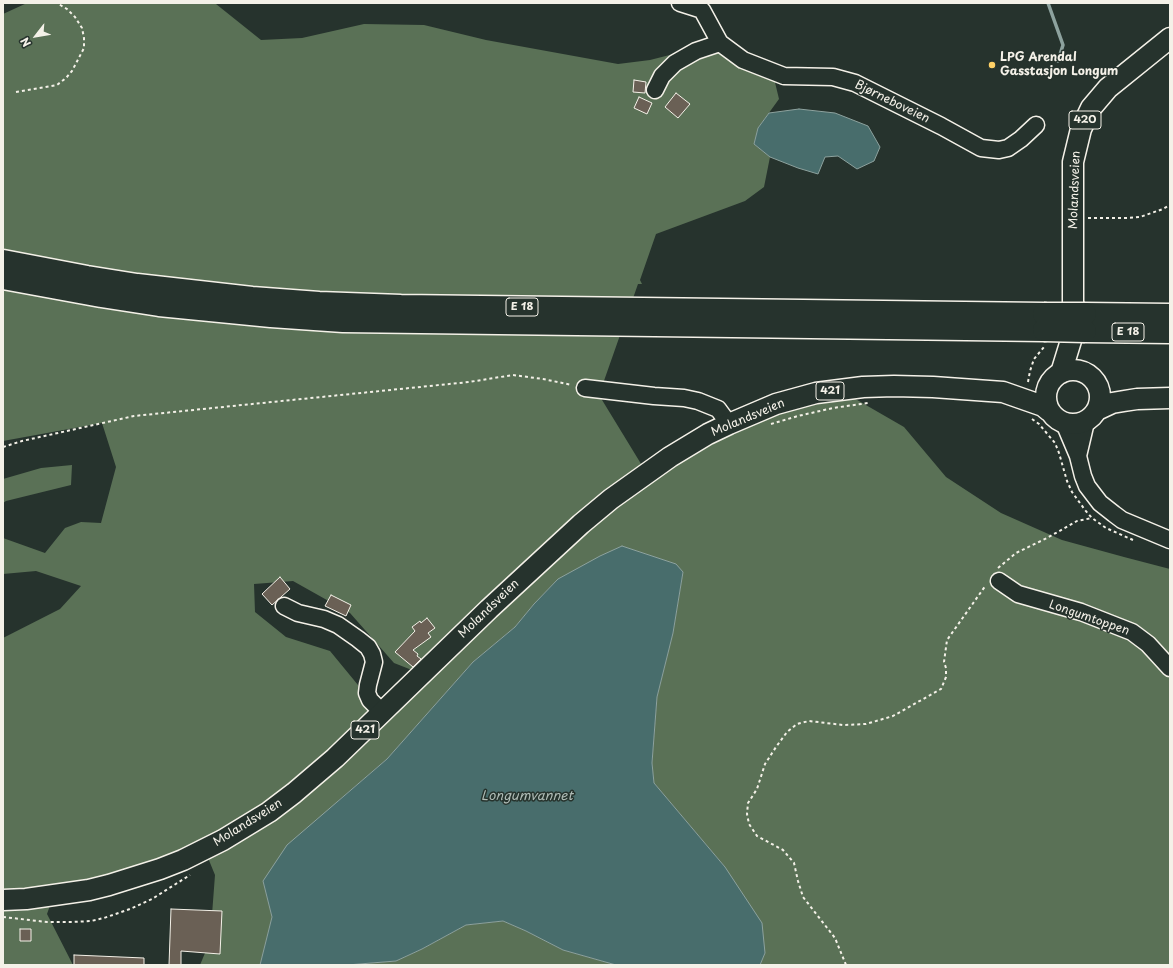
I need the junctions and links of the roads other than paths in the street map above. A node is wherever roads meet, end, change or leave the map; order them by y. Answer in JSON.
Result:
{"nodes":[{"id":1,"x":680,"y":3,"type":"edge"},
{"id":2,"x":703,"y":7,"type":"edge"},
{"id":3,"x":1170,"y":38,"type":"edge"},
{"id":4,"x":720,"y":42,"type":"junction"},
{"id":5,"x":655,"y":90,"type":"dead end"},
{"id":6,"x":1036,"y":125,"type":"dead end"},
{"id":7,"x":3,"y":261,"type":"edge"},
{"id":8,"x":3,"y":278,"type":"edge"},
{"id":9,"x":1170,"y":315,"type":"edge"},
{"id":10,"x":1044,"y":322,"type":"junction"},
{"id":11,"x":1081,"y":326,"type":"junction"},
{"id":12,"x":1170,"y":332,"type":"edge"},
{"id":13,"x":1056,"y":378,"type":"junction"},
{"id":14,"x":1091,"y":379,"type":"junction"},
{"id":15,"x":585,"y":388,"type":"road end"},
{"id":16,"x":1170,"y":391,"type":"edge"},
{"id":17,"x":1003,"y":392,"type":"junction"},
{"id":18,"x":1170,"y":398,"type":"edge"},
{"id":19,"x":1092,"y":416,"type":"junction"},
{"id":20,"x":1057,"y":417,"type":"junction"},
{"id":21,"x":729,"y":424,"type":"junction"},
{"id":22,"x":1078,"y":456,"type":"junction"},
{"id":23,"x":1170,"y":540,"type":"edge"},
{"id":24,"x":994,"y":579,"type":"road end"},
{"id":25,"x":284,"y":606,"type":"dead end"},
{"id":26,"x":1170,"y":668,"type":"edge"},
{"id":27,"x":383,"y":713,"type":"junction"},
{"id":28,"x":3,"y":900,"type":"edge"}],
"edges":[{"from":1,"to":2,"type":"street","name":"Bjørneboveien"},
{"from":2,"to":4,"type":"street","name":"Bjørneboveien"},
{"from":3,"to":11,"type":"main road","name":"Molandsveien","number":"420"},
{"from":4,"to":5,"type":"street"},
{"from":4,"to":6,"type":"street","name":"Bjørneboveien"},
{"from":7,"to":10,"type":"highway","number":"E 18"},
{"from":8,"to":10,"type":"highway","number":"E 18"},
{"from":9,"to":11,"type":"highway","number":"E 18"},
{"from":10,"to":11,"type":"highway","number":"E 18","bridge":true},
{"from":11,"to":12,"type":"highway","number":"E 18"},
{"from":11,"to":13,"type":"main road","name":"Molandsveien","number":"420"},
{"from":11,"to":14,"type":"main road","name":"Molandsveien","number":"420"},
{"from":13,"to":14,"type":"main road","number":"421"},
{"from":13,"to":17,"type":"main road","name":"Molandsveien","number":"421"},
{"from":13,"to":20,"type":"main road"},
{"from":14,"to":16,"type":"main road","number":"421"},
{"from":14,"to":19,"type":"main road"},
{"from":15,"to":21,"type":"street"},
{"from":17,"to":20,"type":"main road","name":"Molandsveien","number":"421"},
{"from":17,"to":21,"type":"main road","name":"Molandsveien","number":"421"},
{"from":18,"to":19,"type":"main road","number":"421"},
{"from":19,"to":20,"type":"main road","number":"421"},
{"from":19,"to":22,"type":"street"},
{"from":20,"to":22,"type":"street"},
{"from":21,"to":27,"type":"main road","name":"Molandsveien","number":"421"},
{"from":22,"to":23,"type":"street"},
{"from":24,"to":26,"type":"street","name":"Longumtoppen"},
{"from":25,"to":27,"type":"street"},
{"from":27,"to":28,"type":"main road","name":"Molandsveien","number":"421"}]}
